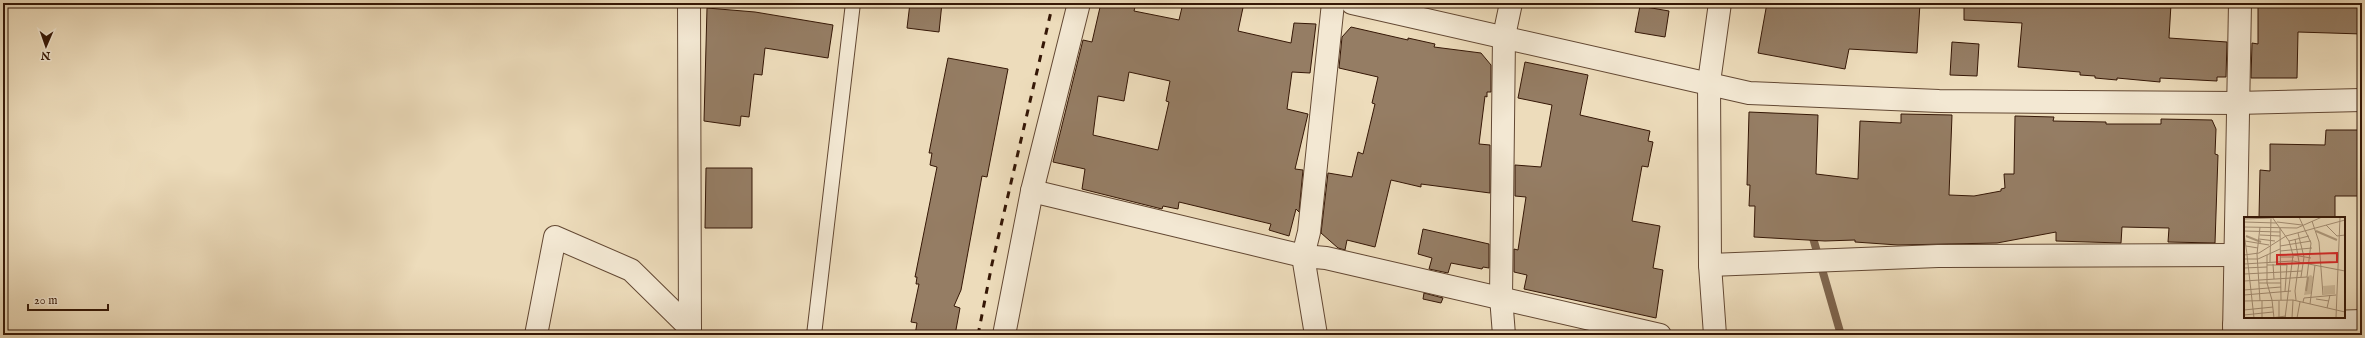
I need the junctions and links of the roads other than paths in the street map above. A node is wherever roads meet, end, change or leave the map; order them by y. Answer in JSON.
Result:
{"nodes":[{"id":1,"x":688,"y":3,"type":"edge"},
{"id":2,"x":853,"y":3,"type":"edge"},
{"id":3,"x":1079,"y":3,"type":"edge"},
{"id":4,"x":1333,"y":3,"type":"edge"},
{"id":5,"x":1352,"y":3,"type":"edge"},
{"id":6,"x":1511,"y":3,"type":"edge"},
{"id":7,"x":1720,"y":3,"type":"edge"},
{"id":8,"x":2240,"y":3,"type":"edge"},
{"id":9,"x":1504,"y":36,"type":"junction"},
{"id":10,"x":1709,"y":82,"type":"junction"},
{"id":11,"x":2362,"y":100,"type":"edge"},
{"id":12,"x":2236,"y":104,"type":"junction"},
{"id":13,"x":1032,"y":191,"type":"junction"},
{"id":14,"x":2235,"y":255,"type":"junction"},
{"id":15,"x":1303,"y":256,"type":"junction"},
{"id":16,"x":1710,"y":265,"type":"junction"},
{"id":17,"x":1501,"y":297,"type":"junction"},
{"id":18,"x":2362,"y":321,"type":"edge"},
{"id":19,"x":2234,"y":330,"type":"edge"},
{"id":20,"x":690,"y":331,"type":"edge"},
{"id":21,"x":536,"y":335,"type":"edge"},
{"id":22,"x":814,"y":335,"type":"edge"},
{"id":23,"x":1004,"y":335,"type":"edge"},
{"id":24,"x":1316,"y":335,"type":"edge"},
{"id":25,"x":1504,"y":335,"type":"edge"},
{"id":26,"x":1660,"y":335,"type":"edge"},
{"id":27,"x":1715,"y":335,"type":"edge"}],
"edges":[{"from":1,"to":20,"type":"street"},
{"from":2,"to":22,"type":"lane"},
{"from":3,"to":13,"type":"street"},
{"from":4,"to":15,"type":"street"},
{"from":5,"to":9,"type":"street"},
{"from":6,"to":9,"type":"street"},
{"from":7,"to":10,"type":"street"},
{"from":8,"to":12,"type":"street"},
{"from":9,"to":10,"type":"street"},
{"from":9,"to":17,"type":"street"},
{"from":10,"to":12,"type":"street"},
{"from":10,"to":16,"type":"street"},
{"from":11,"to":12,"type":"street"},
{"from":12,"to":14,"type":"street"},
{"from":13,"to":15,"type":"street"},
{"from":13,"to":23,"type":"street"},
{"from":14,"to":16,"type":"street"},
{"from":14,"to":19,"type":"street"},
{"from":15,"to":17,"type":"street"},
{"from":15,"to":24,"type":"street"},
{"from":16,"to":27,"type":"street"},
{"from":17,"to":25,"type":"street"},
{"from":17,"to":26,"type":"street"},
{"from":18,"to":19,"type":"street"},
{"from":20,"to":21,"type":"street"}]}
